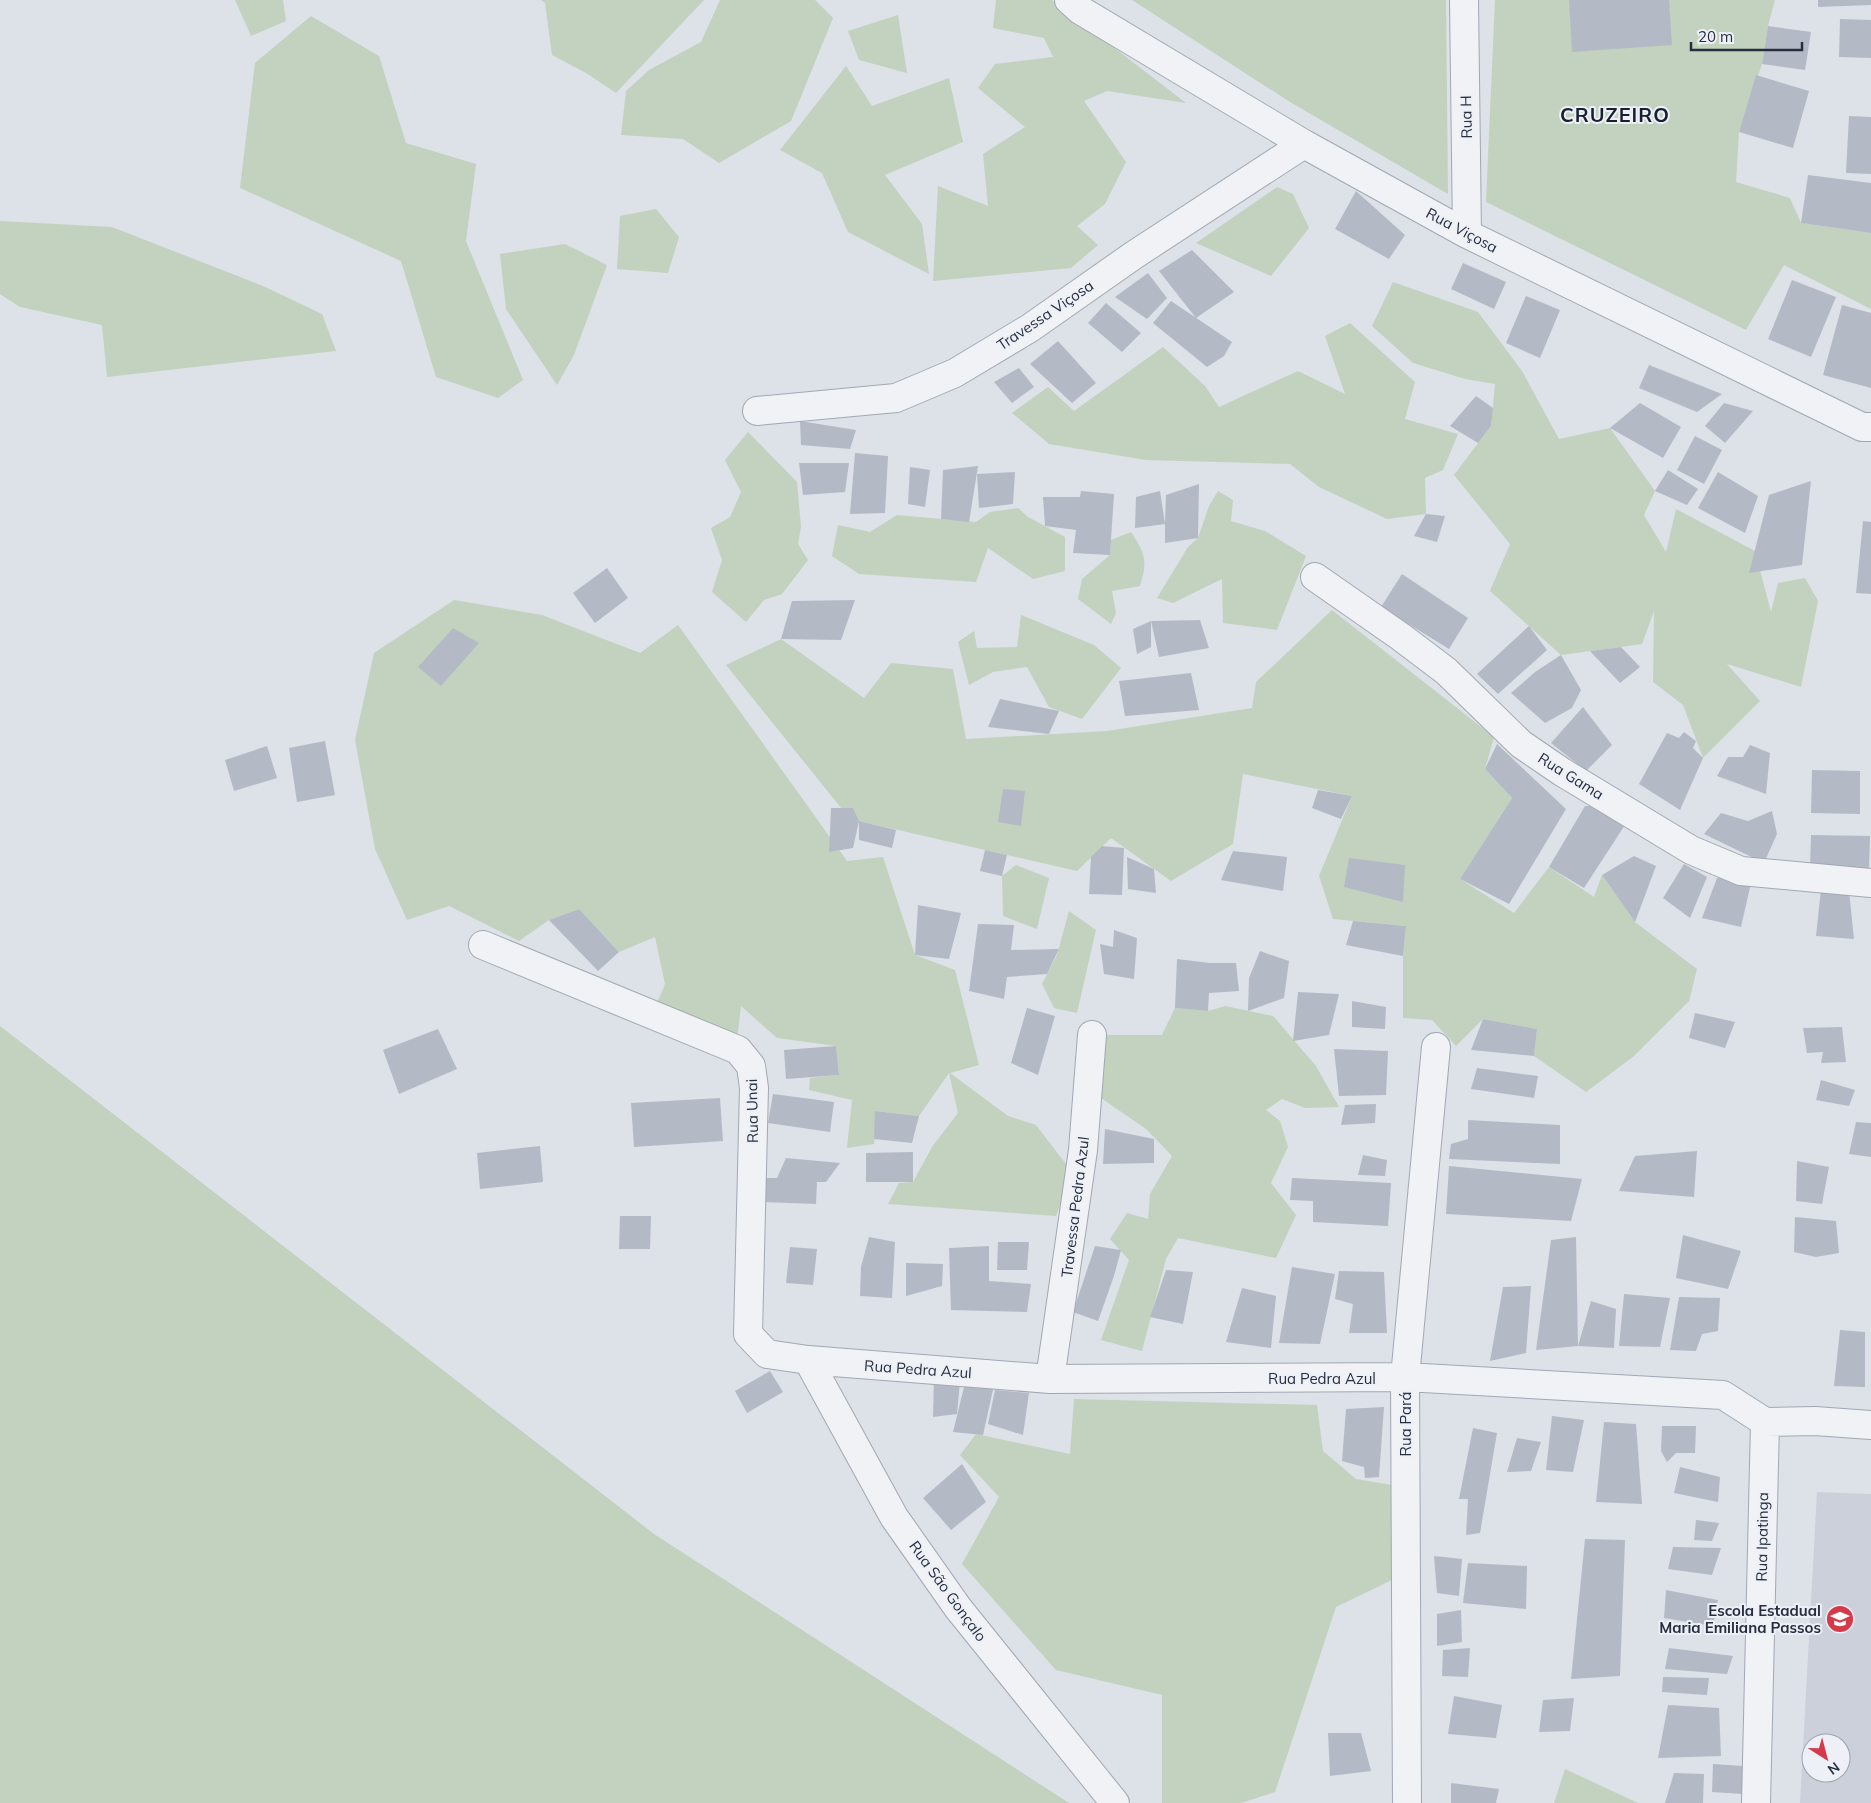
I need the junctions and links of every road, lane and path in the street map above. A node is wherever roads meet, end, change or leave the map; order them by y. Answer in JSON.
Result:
{"nodes":[{"id":1,"x":1069,"y":0,"type":"edge"},
{"id":2,"x":1464,"y":0,"type":"edge"},
{"id":3,"x":1304,"y":144,"type":"junction"},
{"id":4,"x":1467,"y":234,"type":"junction"},
{"id":5,"x":757,"y":411,"type":"dead end"},
{"id":6,"x":1868,"y":429,"type":"edge"},
{"id":7,"x":1315,"y":577,"type":"dead end"},
{"id":8,"x":1871,"y":883,"type":"edge"},
{"id":9,"x":483,"y":945,"type":"dead end"},
{"id":10,"x":1092,"y":1034,"type":"dead end"},
{"id":11,"x":1436,"y":1047,"type":"dead end"},
{"id":12,"x":767,"y":1354,"type":"joint"},
{"id":13,"x":808,"y":1360,"type":"junction"},
{"id":14,"x":1405,"y":1377,"type":"junction"},
{"id":15,"x":1050,"y":1379,"type":"junction"},
{"id":16,"x":1765,"y":1422,"type":"junction"},
{"id":17,"x":1871,"y":1425,"type":"edge"},
{"id":18,"x":1115,"y":1803,"type":"edge"},
{"id":19,"x":1406,"y":1803,"type":"edge"},
{"id":20,"x":1756,"y":1803,"type":"edge"}],
"edges":[{"from":1,"to":3,"type":"street","name":"Rua Viçosa"},
{"from":2,"to":4,"type":"street","name":"Rua H"},
{"from":3,"to":4,"type":"street","name":"Rua Viçosa"},
{"from":3,"to":5,"type":"street","name":"Travessa Viçosa"},
{"from":4,"to":6,"type":"street","name":"Rua Viçosa"},
{"from":7,"to":8,"type":"street","name":"Rua Gama"},
{"from":9,"to":12,"type":"street","name":"Rua Unai"},
{"from":10,"to":15,"type":"street","name":"Travessa Pedra Azul"},
{"from":11,"to":14,"type":"street","name":"Rua Pará"},
{"from":12,"to":13,"type":"street","name":"Rua Pedra Azul"},
{"from":13,"to":15,"type":"street","name":"Rua Pedra Azul"},
{"from":13,"to":18,"type":"street","name":"Rua São Gonçalo"},
{"from":14,"to":15,"type":"street","name":"Rua Pedra Azul"},
{"from":14,"to":16,"type":"street","name":"Rua Pedra Azul"},
{"from":14,"to":19,"type":"street","name":"Rua Pará"},
{"from":16,"to":17,"type":"street"},
{"from":16,"to":20,"type":"street","name":"Rua Ipatinga"}]}
